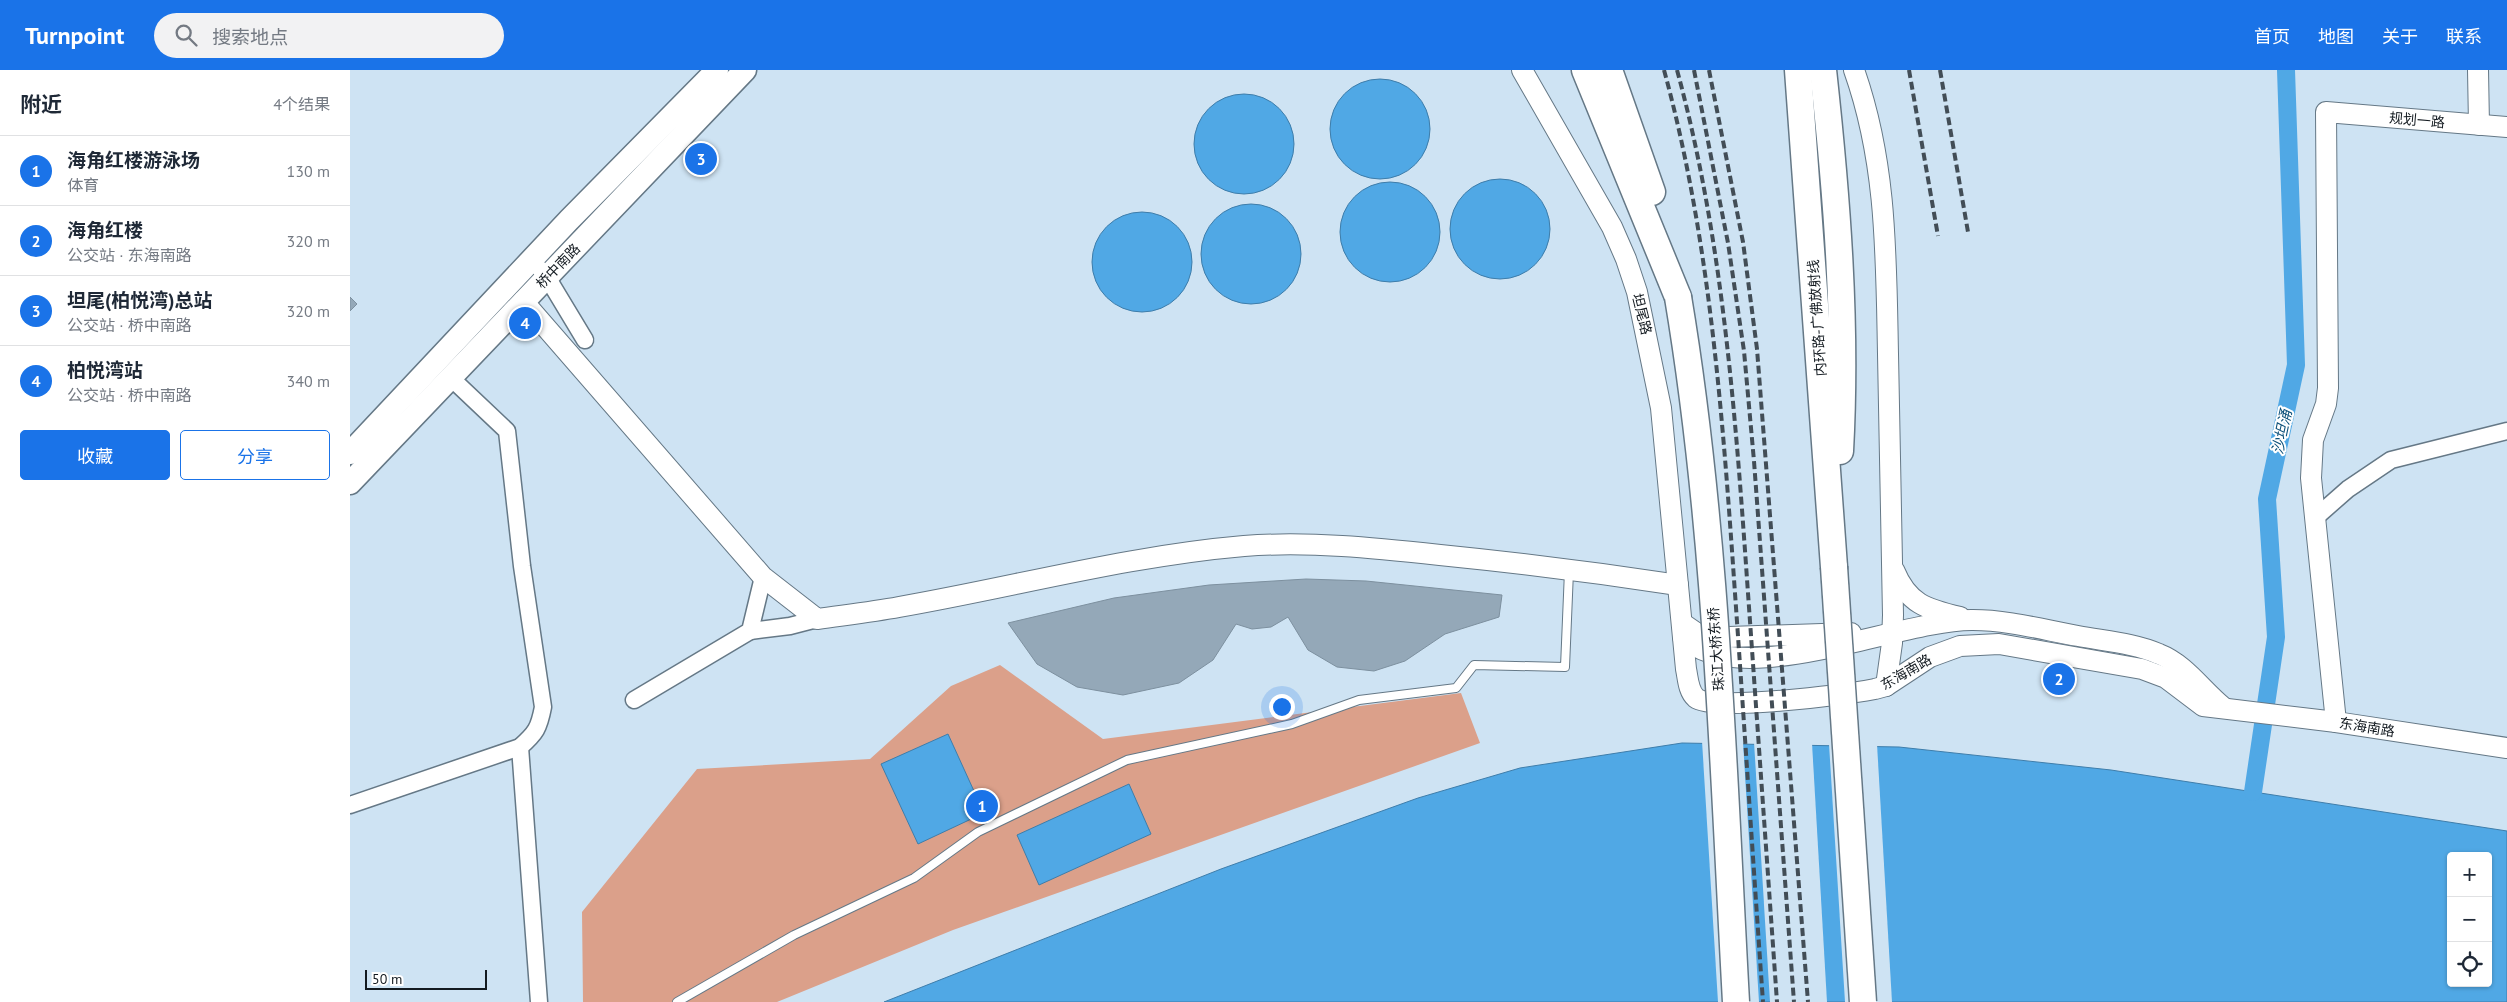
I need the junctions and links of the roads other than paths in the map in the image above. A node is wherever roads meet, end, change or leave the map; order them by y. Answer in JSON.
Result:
{"nodes":[{"id":1,"x":717,"y":70,"type":"edge"},
{"id":2,"x":745,"y":70,"type":"edge"},
{"id":3,"x":1522,"y":70,"type":"edge"},
{"id":4,"x":1585,"y":70,"type":"edge"},
{"id":5,"x":1609,"y":70,"type":"edge"},
{"id":6,"x":1798,"y":70,"type":"edge"},
{"id":7,"x":1823,"y":70,"type":"edge"},
{"id":8,"x":1854,"y":70,"type":"edge"},
{"id":9,"x":2478,"y":70,"type":"edge"},
{"id":10,"x":2480,"y":125,"type":"junction"},
{"id":11,"x":2507,"y":127,"type":"edge"},
{"id":12,"x":531,"y":260,"type":"junction"},
{"id":13,"x":547,"y":277,"type":"junction"},
{"id":14,"x":1678,"y":297,"type":"junction"},
{"id":15,"x":523,"y":302,"type":"junction"},
{"id":16,"x":585,"y":340,"type":"dead end"},
{"id":17,"x":450,"y":377,"type":"junction"},
{"id":18,"x":2507,"y":431,"type":"edge"},
{"id":19,"x":350,"y":453,"type":"edge"},
{"id":20,"x":350,"y":483,"type":"edge"},
{"id":21,"x":2315,"y":518,"type":"junction"},
{"id":22,"x":1892,"y":566,"type":"junction"},
{"id":23,"x":1834,"y":567,"type":"junction"},
{"id":24,"x":1570,"y":569,"type":"junction"},
{"id":25,"x":763,"y":577,"type":"junction"},
{"id":26,"x":1678,"y":585,"type":"junction"},
{"id":27,"x":817,"y":619,"type":"junction"},
{"id":28,"x":1972,"y":620,"type":"junction"},
{"id":29,"x":1682,"y":630,"type":"junction"},
{"id":30,"x":750,"y":631,"type":"junction"},
{"id":31,"x":1893,"y":632,"type":"junction"},
{"id":32,"x":1886,"y":686,"type":"junction"},
{"id":33,"x":634,"y":700,"type":"dead end"},
{"id":34,"x":2226,"y":710,"type":"junction"},
{"id":35,"x":2336,"y":722,"type":"junction"},
{"id":36,"x":520,"y":747,"type":"junction"},
{"id":37,"x":2507,"y":748,"type":"edge"},
{"id":38,"x":350,"y":805,"type":"edge"},
{"id":39,"x":539,"y":1002,"type":"edge"},
{"id":40,"x":677,"y":1002,"type":"edge"},
{"id":41,"x":1736,"y":1002,"type":"edge"},
{"id":42,"x":1862,"y":1002,"type":"edge"}],
"edges":[{"from":1,"to":12,"type":"main road","name":"桥中南路"},
{"from":2,"to":13,"type":"main road","name":"桥中南路"},
{"from":3,"to":26,"type":"street","name":"坦尾路"},
{"from":4,"to":14,"type":"highway"},
{"from":5,"to":14,"type":"highway"},
{"from":6,"to":23,"type":"highway","name":"内环路-广佛放射线"},
{"from":7,"to":23,"type":"highway"},
{"from":8,"to":22,"type":"street"},
{"from":9,"to":10,"type":"street"},
{"from":10,"to":11,"type":"street","name":"规划一路"},
{"from":10,"to":21,"type":"street","name":"规划一路"},
{"from":12,"to":13,"type":"street"},
{"from":12,"to":19,"type":"main road","name":"桥中南路"},
{"from":13,"to":15,"type":"main road","name":"桥中南路"},
{"from":13,"to":16,"type":"street"},
{"from":14,"to":41,"type":"highway","name":"珠江大桥东桥","bridge":true},
{"from":15,"to":17,"type":"main road","name":"桥中南路"},
{"from":15,"to":25,"type":"street"},
{"from":17,"to":20,"type":"main road","name":"桥中南路"},
{"from":17,"to":36,"type":"street"},
{"from":18,"to":21,"type":"street"},
{"from":21,"to":35,"type":"street"},
{"from":22,"to":28,"type":"street"},
{"from":22,"to":31,"type":"street"},
{"from":23,"to":42,"type":"highway","bridge":true},
{"from":24,"to":26,"type":"street"},
{"from":24,"to":27,"type":"street"},
{"from":24,"to":40,"type":"lane"},
{"from":25,"to":27,"type":"street"},
{"from":25,"to":30,"type":"street"},
{"from":26,"to":29,"type":"street","name":"东海南路"},
{"from":27,"to":30,"type":"street"},
{"from":28,"to":31,"type":"street"},
{"from":28,"to":34,"type":"street"},
{"from":29,"to":31,"type":"street"},
{"from":29,"to":32,"type":"street","name":"东海南路"},
{"from":30,"to":33,"type":"street"},
{"from":31,"to":32,"type":"street"},
{"from":32,"to":34,"type":"street","name":"东海南路"},
{"from":34,"to":35,"type":"street","name":"东海南路"},
{"from":35,"to":37,"type":"street","name":"东海南路"},
{"from":36,"to":38,"type":"street"},
{"from":36,"to":39,"type":"street"}]}
